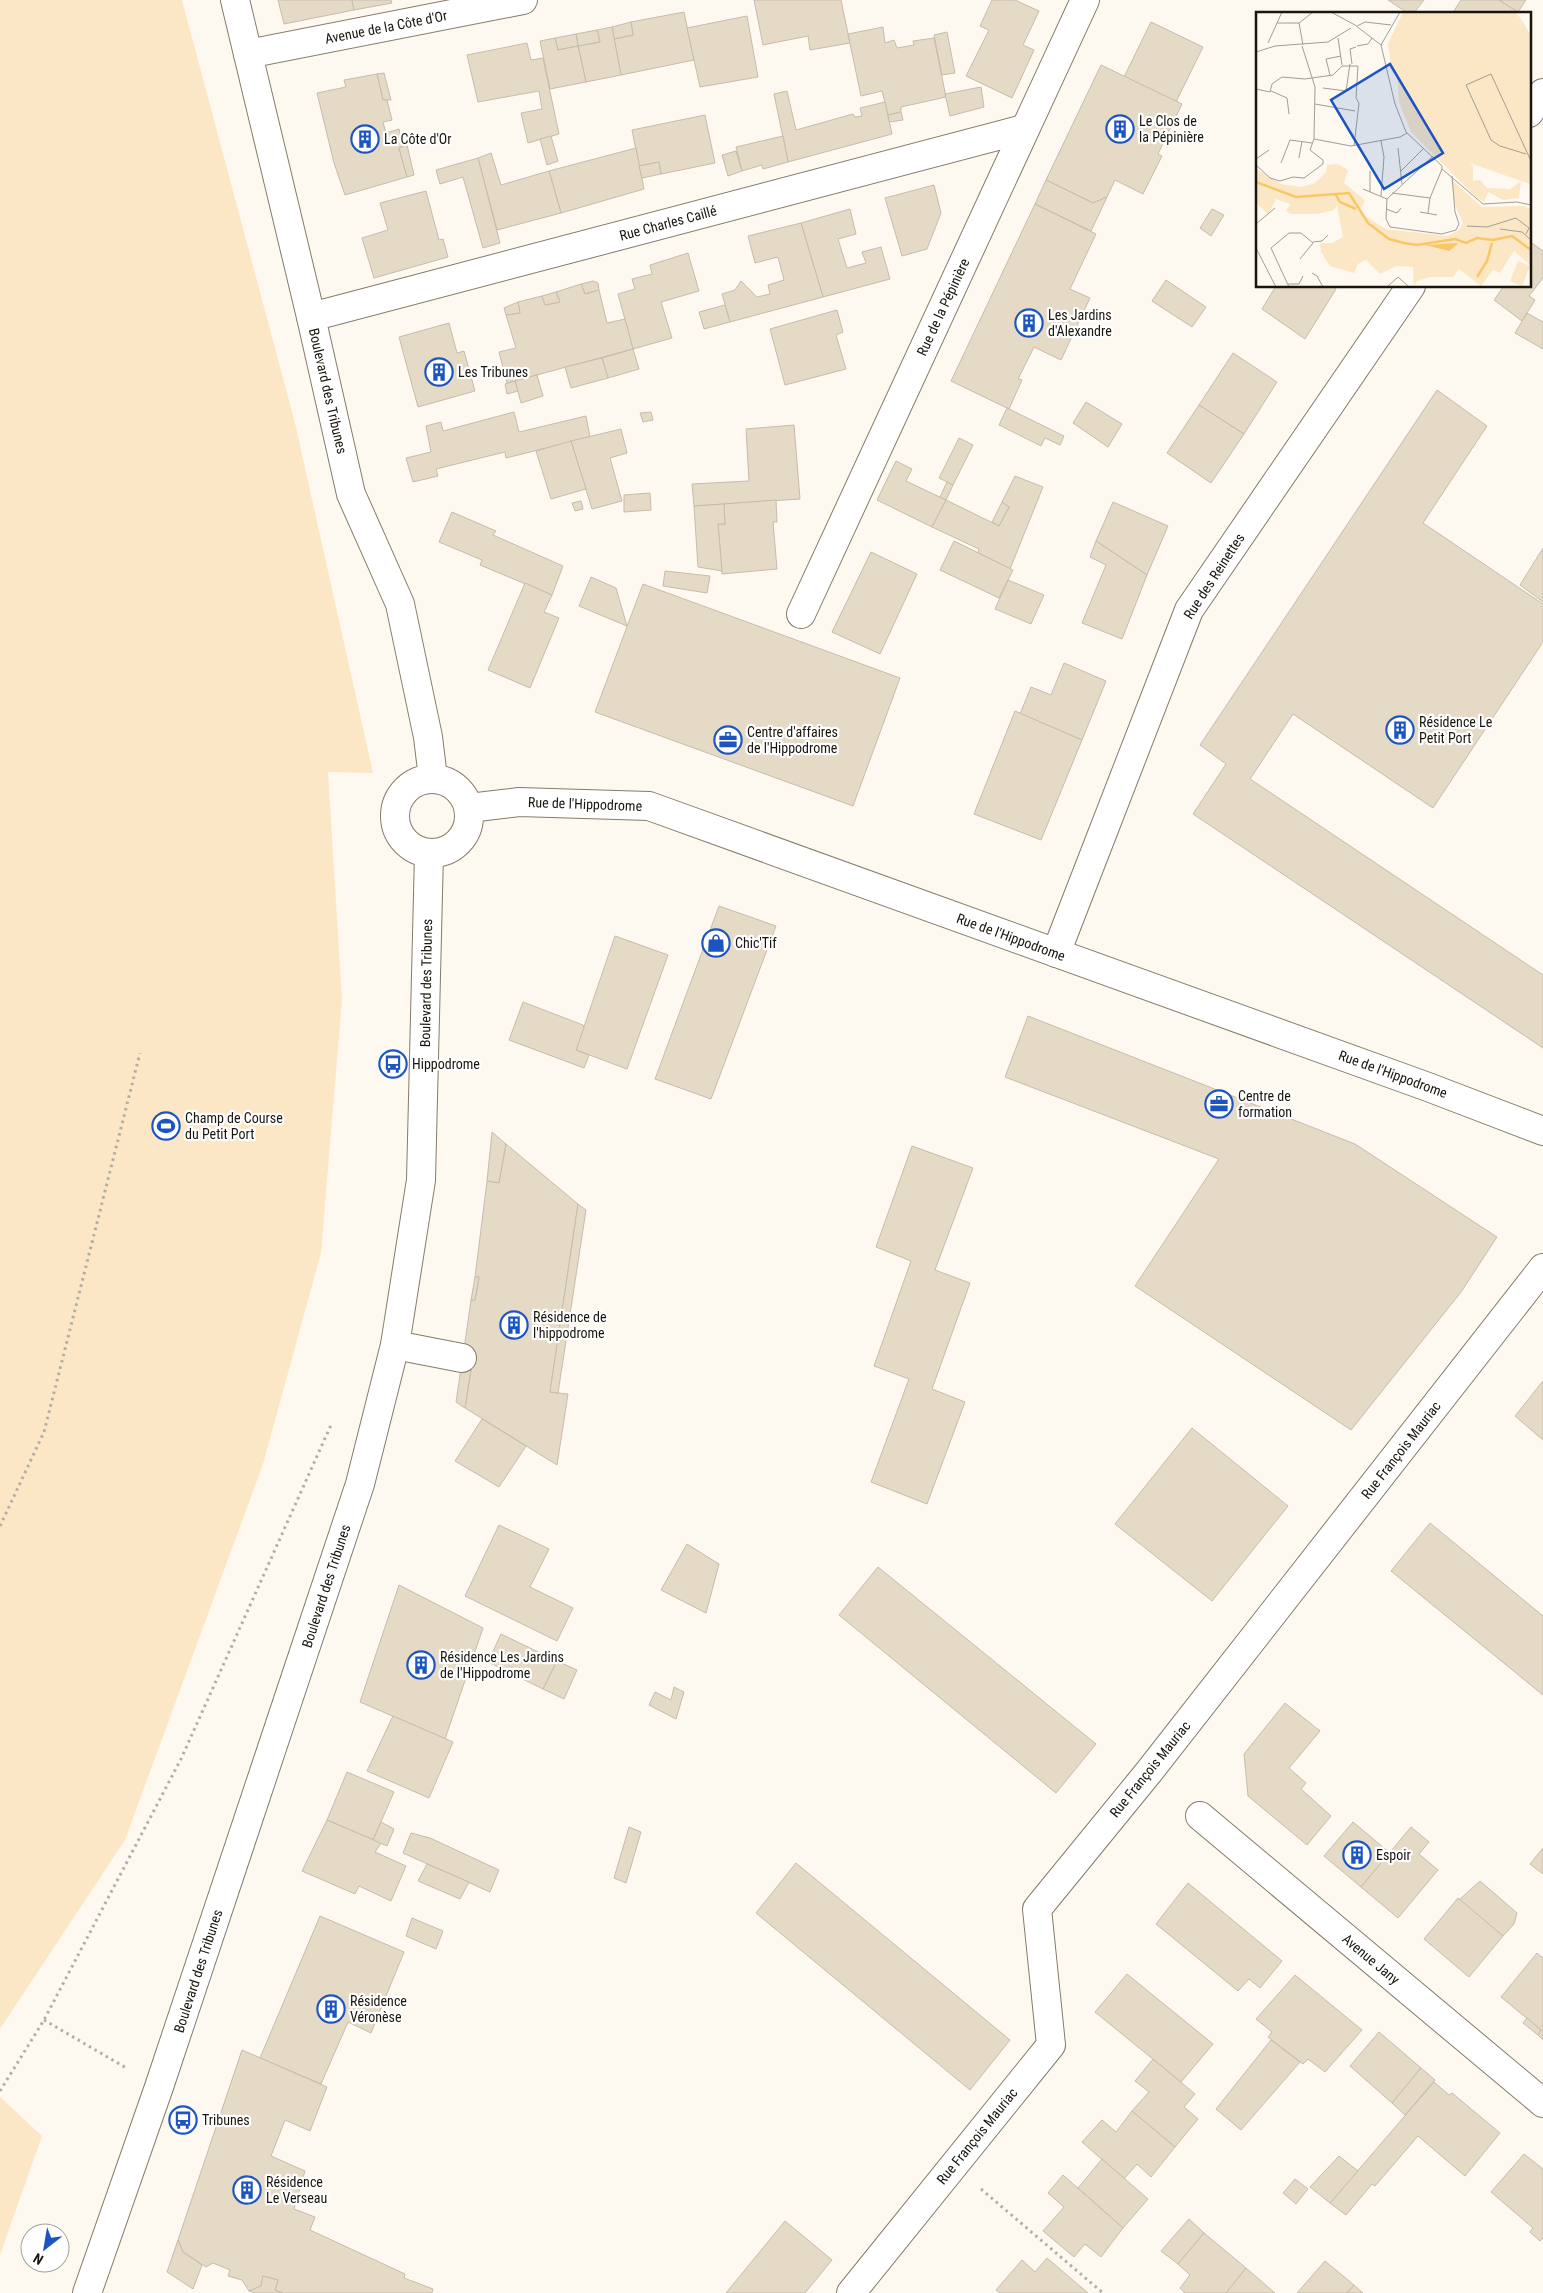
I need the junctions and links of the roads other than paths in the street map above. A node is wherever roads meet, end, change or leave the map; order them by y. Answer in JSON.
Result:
{"nodes":[{"id":1,"x":235,"y":0,"type":"edge"},
{"id":2,"x":523,"y":0,"type":"edge"},
{"id":3,"x":1085,"y":0,"type":"edge"},
{"id":4,"x":248,"y":54,"type":"junction"},
{"id":5,"x":1543,"y":93,"type":"edge"},
{"id":6,"x":1530,"y":112,"type":"edge"},
{"id":7,"x":1024,"y":129,"type":"junction"},
{"id":8,"x":1409,"y":288,"type":"edge"},
{"id":9,"x":311,"y":316,"type":"junction"},
{"id":10,"x":801,"y":614,"type":"dead end"},
{"id":11,"x":433,"y":778,"type":"junction"},
{"id":12,"x":469,"y":808,"type":"junction"},
{"id":13,"x":429,"y":853,"type":"junction"},
{"id":14,"x":1056,"y":953,"type":"junction"},
{"id":15,"x":1543,"y":1131,"type":"edge"},
{"id":16,"x":1543,"y":1268,"type":"edge"},
{"id":17,"x":395,"y":1345,"type":"junction"},
{"id":18,"x":462,"y":1358,"type":"dead end"},
{"id":19,"x":1200,"y":1816,"type":"dead end"},
{"id":20,"x":1543,"y":2102,"type":"edge"},
{"id":21,"x":87,"y":2293,"type":"edge"},
{"id":22,"x":851,"y":2293,"type":"edge"}],
"edges":[{"from":1,"to":4,"type":"street","name":"Boulevard des Tribunes"},
{"from":2,"to":4,"type":"street","name":"Avenue de la Côte d'Or"},
{"from":3,"to":7,"type":"street","name":"Rue de la Pépinière"},
{"from":4,"to":9,"type":"street","name":"Boulevard des Tribunes"},
{"from":5,"to":6,"type":"street"},
{"from":7,"to":9,"type":"street","name":"Rue Charles Caillé"},
{"from":7,"to":10,"type":"street","name":"Rue de la Pépinière"},
{"from":8,"to":14,"type":"street","name":"Rue des Reinettes"},
{"from":9,"to":11,"type":"street","name":"Boulevard des Tribunes"},
{"from":11,"to":12,"type":"street"},
{"from":11,"to":13,"type":"street"},
{"from":12,"to":13,"type":"street"},
{"from":12,"to":14,"type":"street","name":"Rue de l'Hippodrome"},
{"from":13,"to":17,"type":"street","name":"Boulevard des Tribunes"},
{"from":14,"to":15,"type":"street","name":"Rue de l'Hippodrome"},
{"from":16,"to":22,"type":"street","name":"Rue François Mauriac"},
{"from":17,"to":18,"type":"street"},
{"from":17,"to":21,"type":"street","name":"Boulevard des Tribunes"},
{"from":19,"to":20,"type":"street","name":"Avenue Jany"}]}
